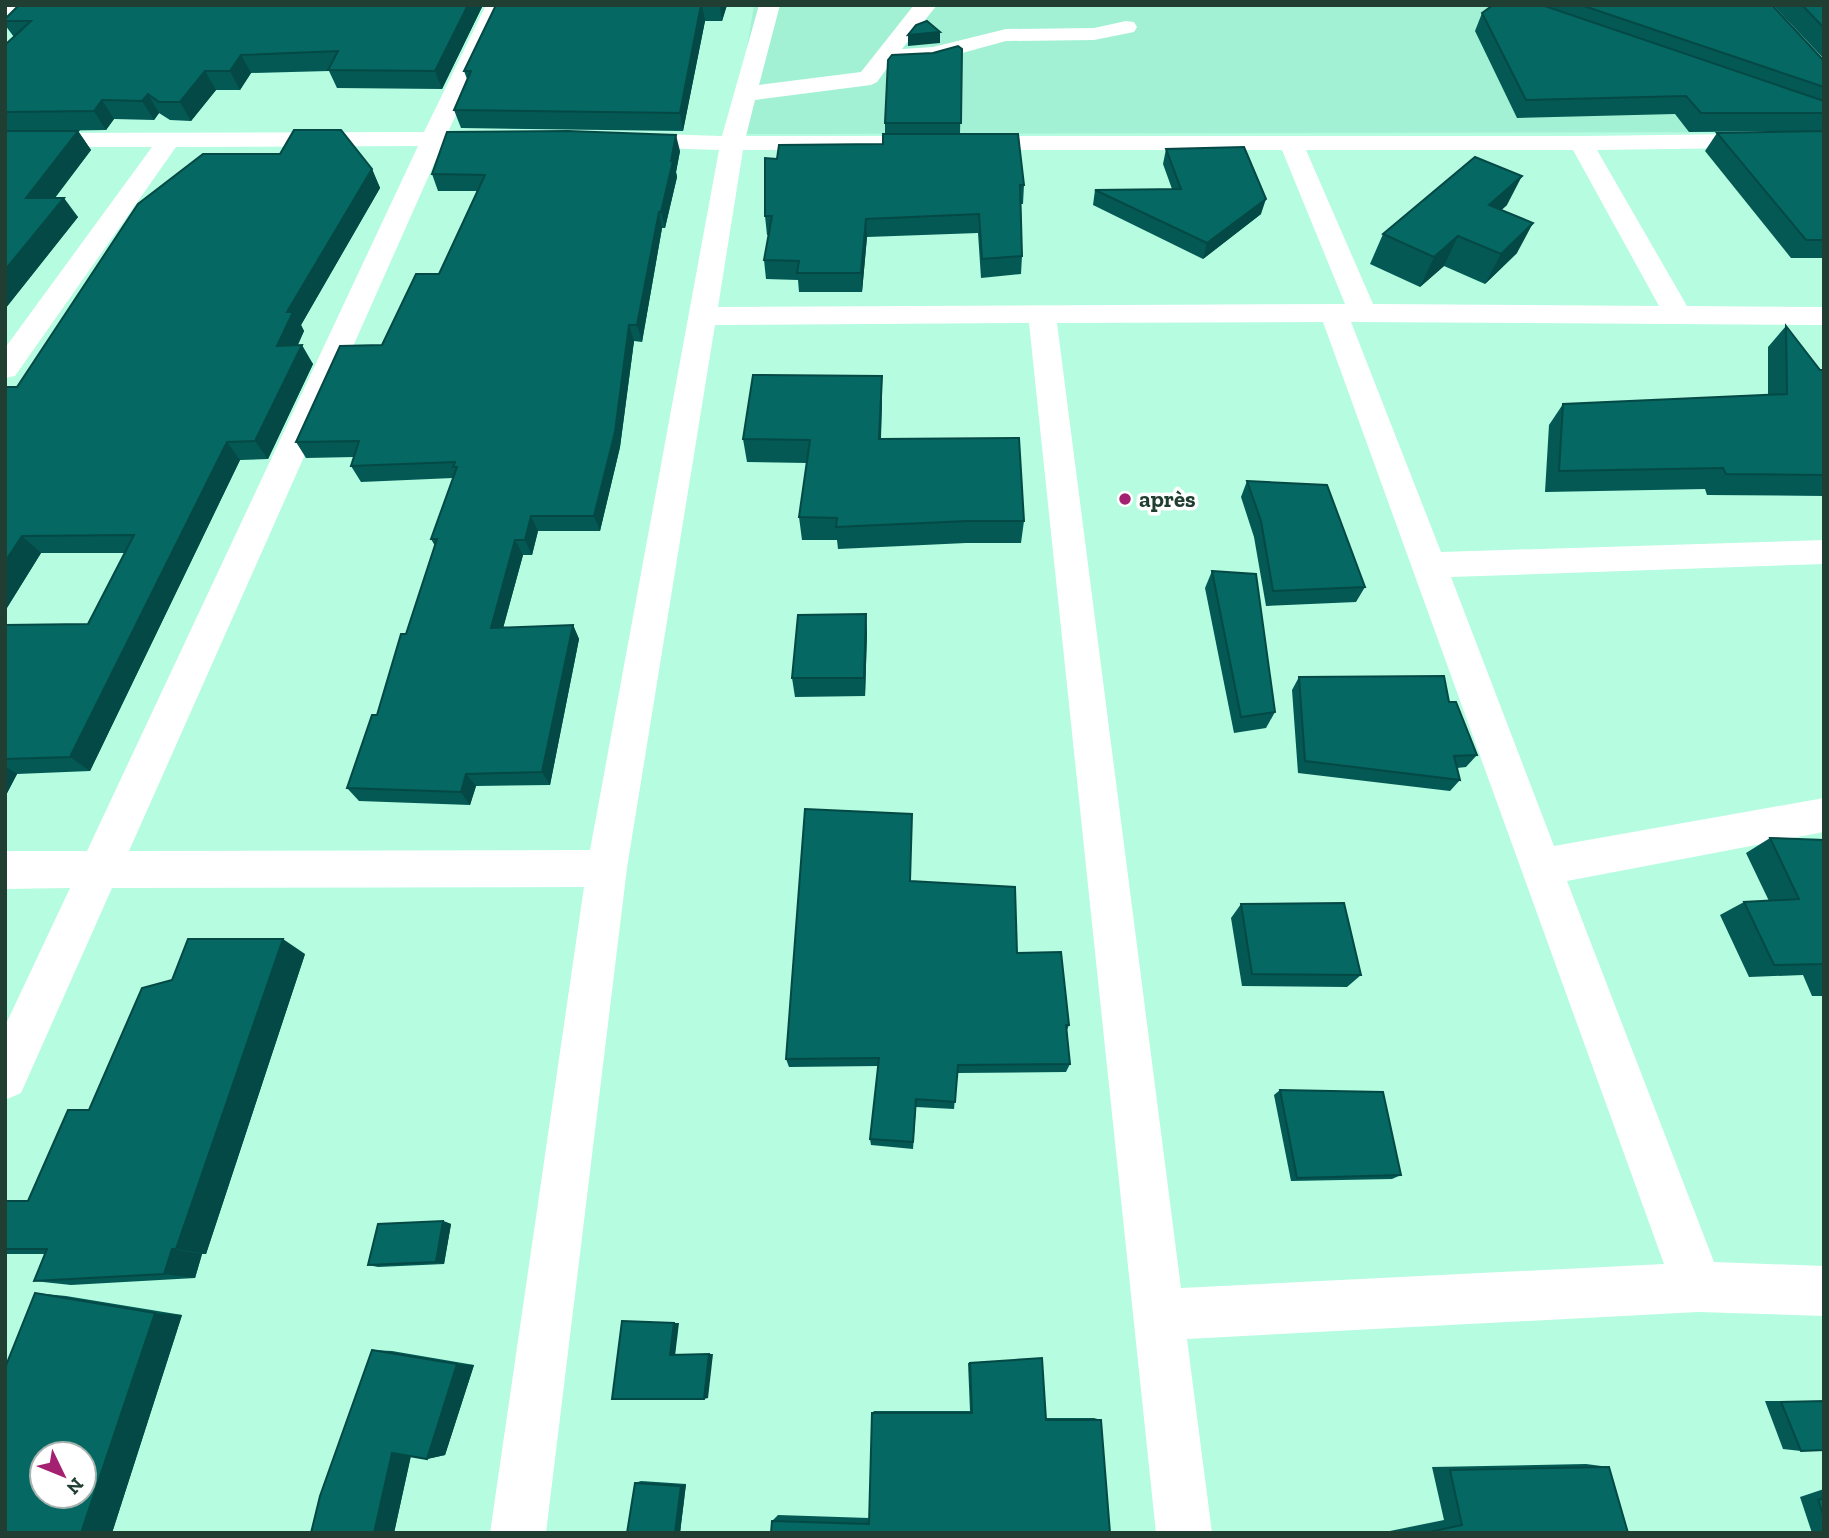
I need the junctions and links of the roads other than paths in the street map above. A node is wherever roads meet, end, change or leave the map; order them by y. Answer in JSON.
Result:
{"nodes":[{"id":1,"x":12,"y":5,"type":"edge"},
{"id":2,"x":497,"y":5,"type":"edge"},
{"id":3,"x":770,"y":5,"type":"edge"},
{"id":4,"x":928,"y":5,"type":"edge"},
{"id":5,"x":5,"y":12,"type":"edge"},
{"id":6,"x":1126,"y":27,"type":"dead end"},
{"id":7,"x":884,"y":57,"type":"junction"},
{"id":8,"x":745,"y":94,"type":"junction"},
{"id":9,"x":433,"y":139,"type":"junction"},
{"id":10,"x":522,"y":139,"type":"edge"},
{"id":11,"x":599,"y":139,"type":"edge"},
{"id":12,"x":1824,"y":140,"type":"edge"},
{"id":13,"x":5,"y":141,"type":"edge"},
{"id":14,"x":168,"y":141,"type":"junction"},
{"id":15,"x":732,"y":143,"type":"junction"},
{"id":16,"x":1291,"y":143,"type":"junction"},
{"id":17,"x":1581,"y":143,"type":"junction"},
{"id":18,"x":1348,"y":313,"type":"junction"},
{"id":19,"x":1677,"y":313,"type":"junction"},
{"id":20,"x":703,"y":316,"type":"junction"},
{"id":21,"x":1042,"y":316,"type":"junction"},
{"id":22,"x":1824,"y":316,"type":"edge"},
{"id":23,"x":5,"y":369,"type":"edge"},
{"id":24,"x":1824,"y":552,"type":"edge"},
{"id":25,"x":1432,"y":565,"type":"junction"},
{"id":26,"x":1824,"y":815,"type":"edge"},
{"id":27,"x":1541,"y":867,"type":"junction"},
{"id":28,"x":607,"y":868,"type":"junction"},
{"id":29,"x":99,"y":869,"type":"junction"},
{"id":30,"x":5,"y":870,"type":"edge"},
{"id":31,"x":5,"y":1077,"type":"edge"},
{"id":32,"x":1698,"y":1287,"type":"junction"},
{"id":33,"x":1824,"y":1291,"type":"edge"},
{"id":34,"x":1160,"y":1315,"type":"junction"},
{"id":35,"x":518,"y":1533,"type":"edge"},
{"id":36,"x":1184,"y":1533,"type":"edge"}],
"edges":[{"from":1,"to":5,"type":"street"},
{"from":2,"to":9,"type":"street"},
{"from":3,"to":8,"type":"street"},
{"from":4,"to":7,"type":"street"},
{"from":6,"to":7,"type":"street"},
{"from":7,"to":8,"type":"street"},
{"from":8,"to":15,"type":"street"},
{"from":9,"to":10,"type":"street"},
{"from":9,"to":14,"type":"street"},
{"from":9,"to":29,"type":"street"},
{"from":11,"to":15,"type":"street"},
{"from":12,"to":17,"type":"street"},
{"from":13,"to":14,"type":"street"},
{"from":14,"to":23,"type":"street"},
{"from":15,"to":16,"type":"street"},
{"from":15,"to":20,"type":"street"},
{"from":16,"to":17,"type":"street"},
{"from":16,"to":18,"type":"street"},
{"from":17,"to":19,"type":"street"},
{"from":18,"to":19,"type":"street"},
{"from":18,"to":21,"type":"street"},
{"from":18,"to":25,"type":"street"},
{"from":19,"to":22,"type":"street"},
{"from":20,"to":21,"type":"street"},
{"from":20,"to":28,"type":"street"},
{"from":21,"to":34,"type":"street"},
{"from":24,"to":25,"type":"street"},
{"from":25,"to":27,"type":"street"},
{"from":26,"to":27,"type":"street"},
{"from":27,"to":32,"type":"street"},
{"from":28,"to":29,"type":"street"},
{"from":28,"to":35,"type":"street"},
{"from":29,"to":30,"type":"street"},
{"from":29,"to":31,"type":"street"},
{"from":32,"to":33,"type":"street"},
{"from":32,"to":34,"type":"street"},
{"from":34,"to":36,"type":"street"}]}
